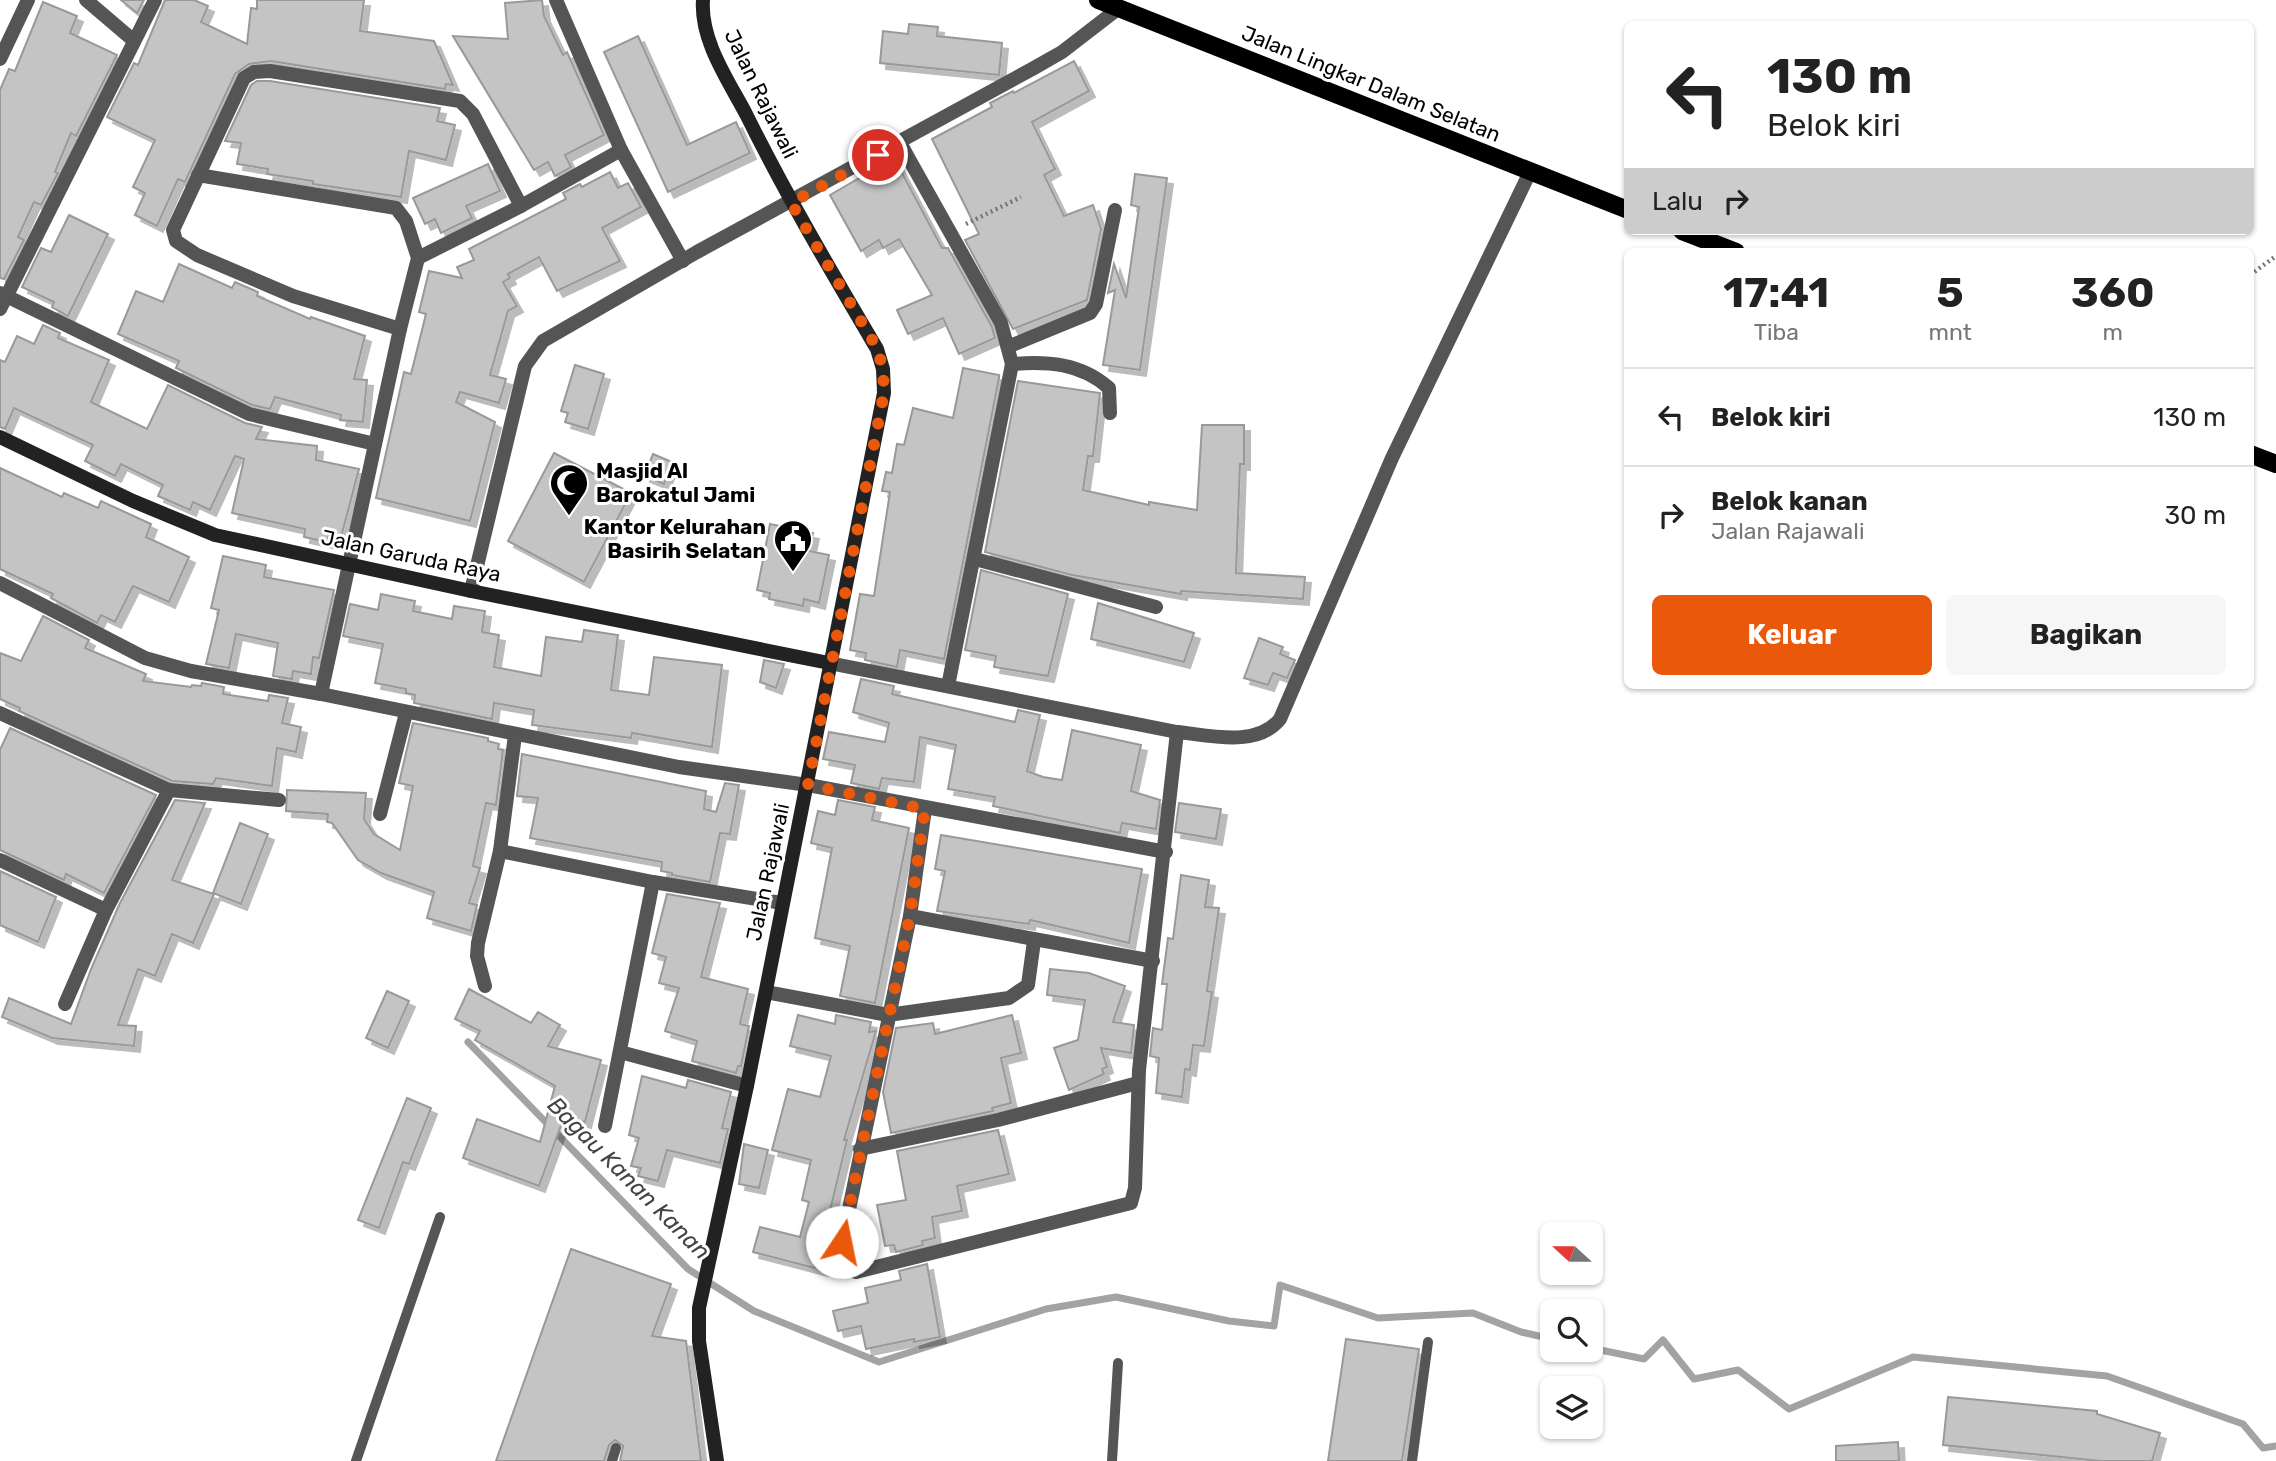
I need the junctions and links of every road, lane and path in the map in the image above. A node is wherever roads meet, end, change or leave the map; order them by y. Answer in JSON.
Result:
{"nodes":[{"id":1,"x":27,"y":0,"type":"edge"},
{"id":2,"x":86,"y":0,"type":"edge"},
{"id":3,"x":155,"y":0,"type":"edge"},
{"id":4,"x":556,"y":0,"type":"edge"},
{"id":5,"x":703,"y":0,"type":"edge"},
{"id":6,"x":1097,"y":0,"type":"edge"},
{"id":7,"x":1119,"y":8,"type":"junction"},
{"id":8,"x":132,"y":40,"type":"junction"},
{"id":9,"x":0,"y":60,"type":"edge"},
{"id":10,"x":900,"y":143,"type":"junction"},
{"id":11,"x":621,"y":150,"type":"junction"},
{"id":12,"x":1530,"y":172,"type":"junction"},
{"id":13,"x":198,"y":175,"type":"junction"},
{"id":14,"x":1021,"y":197,"type":"dead end"},
{"id":15,"x":791,"y":203,"type":"junction"},
{"id":16,"x":522,"y":206,"type":"junction"},
{"id":17,"x":1624,"y":208,"type":"edge"},
{"id":18,"x":1115,"y":210,"type":"dead end"},
{"id":19,"x":950,"y":232,"type":"junction"},
{"id":20,"x":1692,"y":235,"type":"edge"},
{"id":21,"x":1726,"y":248,"type":"edge"},
{"id":22,"x":2276,"y":256,"type":"edge"},
{"id":23,"x":418,"y":258,"type":"junction"},
{"id":24,"x":682,"y":261,"type":"junction"},
{"id":25,"x":2254,"y":272,"type":"edge"},
{"id":26,"x":2,"y":299,"type":"edge"},
{"id":27,"x":400,"y":329,"type":"junction"},
{"id":28,"x":1010,"y":346,"type":"junction"},
{"id":29,"x":1012,"y":364,"type":"junction"},
{"id":30,"x":1110,"y":413,"type":"dead end"},
{"id":31,"x":0,"y":437,"type":"edge"},
{"id":32,"x":375,"y":444,"type":"junction"},
{"id":33,"x":2254,"y":456,"type":"edge"},
{"id":34,"x":2276,"y":464,"type":"edge"},
{"id":35,"x":975,"y":559,"type":"junction"},
{"id":36,"x":348,"y":564,"type":"junction"},
{"id":37,"x":0,"y":583,"type":"edge"},
{"id":38,"x":471,"y":591,"type":"junction"},
{"id":39,"x":1156,"y":607,"type":"dead end"},
{"id":40,"x":830,"y":663,"type":"junction"},
{"id":41,"x":948,"y":686,"type":"junction"},
{"id":42,"x":321,"y":694,"type":"junction"},
{"id":43,"x":0,"y":713,"type":"edge"},
{"id":44,"x":406,"y":713,"type":"junction"},
{"id":45,"x":1177,"y":732,"type":"junction"},
{"id":46,"x":515,"y":735,"type":"junction"},
{"id":47,"x":808,"y":785,"type":"junction"},
{"id":48,"x":169,"y":790,"type":"junction"},
{"id":49,"x":279,"y":800,"type":"dead end"},
{"id":50,"x":925,"y":809,"type":"junction"},
{"id":51,"x":380,"y":814,"type":"dead end"},
{"id":52,"x":500,"y":851,"type":"junction"},
{"id":53,"x":1166,"y":852,"type":"junction"},
{"id":54,"x":0,"y":860,"type":"edge"},
{"id":55,"x":653,"y":882,"type":"junction"},
{"id":56,"x":782,"y":903,"type":"junction"},
{"id":57,"x":106,"y":910,"type":"junction"},
{"id":58,"x":910,"y":916,"type":"junction"},
{"id":59,"x":1034,"y":941,"type":"junction"},
{"id":60,"x":1153,"y":961,"type":"junction"},
{"id":61,"x":485,"y":986,"type":"dead end"},
{"id":62,"x":766,"y":992,"type":"junction"},
{"id":63,"x":65,"y":1004,"type":"dead end"},
{"id":64,"x":888,"y":1015,"type":"junction"},
{"id":65,"x":620,"y":1052,"type":"junction"},
{"id":66,"x":1138,"y":1083,"type":"junction"},
{"id":67,"x":747,"y":1086,"type":"junction"},
{"id":68,"x":605,"y":1126,"type":"dead end"},
{"id":69,"x":860,"y":1149,"type":"junction"},
{"id":70,"x":440,"y":1217,"type":"dead end"},
{"id":71,"x":1428,"y":1342,"type":"dead end"},
{"id":72,"x":1118,"y":1363,"type":"dead end"},
{"id":73,"x":616,"y":1448,"type":"dead end"},
{"id":74,"x":356,"y":1461,"type":"edge"},
{"id":75,"x":612,"y":1461,"type":"edge"},
{"id":76,"x":717,"y":1461,"type":"edge"},
{"id":77,"x":1112,"y":1461,"type":"edge"},
{"id":78,"x":1412,"y":1461,"type":"edge"}],
"edges":[{"from":1,"to":9,"type":"street"},
{"from":2,"to":8,"type":"street"},
{"from":3,"to":8,"type":"street"},
{"from":4,"to":11,"type":"street"},
{"from":5,"to":15,"type":"street","name":"Jalan Rajawali"},
{"from":6,"to":7,"type":"main road","name":"Jalan Lingkar Dalam Selatan"},
{"from":7,"to":10,"type":"street"},
{"from":7,"to":12,"type":"main road","name":"Jalan Lingkar Dalam Selatan"},
{"from":8,"to":26,"type":"street"},
{"from":10,"to":15,"type":"street"},
{"from":10,"to":19,"type":"street"},
{"from":11,"to":16,"type":"street"},
{"from":11,"to":24,"type":"street"},
{"from":12,"to":17,"type":"main road","name":"Jalan Lingkar Dalam Selatan"},
{"from":12,"to":45,"type":"street"},
{"from":13,"to":16,"type":"street"},
{"from":13,"to":23,"type":"street"},
{"from":13,"to":27,"type":"street"},
{"from":14,"to":19,"type":"path"},
{"from":15,"to":24,"type":"street"},
{"from":15,"to":40,"type":"street","name":"Jalan Rajawali"},
{"from":16,"to":23,"type":"street"},
{"from":18,"to":28,"type":"street"},
{"from":19,"to":28,"type":"street"},
{"from":20,"to":21,"type":"main road"},
{"from":22,"to":25,"type":"path"},
{"from":23,"to":27,"type":"street"},
{"from":24,"to":38,"type":"street"},
{"from":26,"to":32,"type":"street"},
{"from":27,"to":32,"type":"street"},
{"from":28,"to":29,"type":"street"},
{"from":29,"to":30,"type":"street"},
{"from":29,"to":35,"type":"street"},
{"from":31,"to":36,"type":"street","name":"Jalan Garuda Raya"},
{"from":32,"to":36,"type":"street"},
{"from":33,"to":34,"type":"main road"},
{"from":35,"to":39,"type":"street"},
{"from":35,"to":41,"type":"street"},
{"from":36,"to":38,"type":"street","name":"Jalan Garuda Raya"},
{"from":36,"to":42,"type":"street"},
{"from":37,"to":42,"type":"street"},
{"from":38,"to":40,"type":"street","name":"Jalan Garuda Raya"},
{"from":40,"to":41,"type":"street"},
{"from":40,"to":47,"type":"street","name":"Jalan Rajawali"},
{"from":41,"to":45,"type":"street"},
{"from":42,"to":44,"type":"street"},
{"from":43,"to":48,"type":"street"},
{"from":44,"to":46,"type":"street"},
{"from":44,"to":51,"type":"street"},
{"from":45,"to":53,"type":"street"},
{"from":46,"to":47,"type":"street"},
{"from":46,"to":52,"type":"street"},
{"from":47,"to":50,"type":"street"},
{"from":47,"to":56,"type":"street","name":"Jalan Rajawali"},
{"from":48,"to":49,"type":"street"},
{"from":48,"to":57,"type":"street"},
{"from":50,"to":53,"type":"street"},
{"from":50,"to":58,"type":"street"},
{"from":52,"to":55,"type":"street"},
{"from":52,"to":61,"type":"street"},
{"from":53,"to":60,"type":"street"},
{"from":54,"to":57,"type":"street"},
{"from":55,"to":56,"type":"street"},
{"from":55,"to":65,"type":"street"},
{"from":56,"to":62,"type":"street","name":"Jalan Rajawali"},
{"from":57,"to":63,"type":"street"},
{"from":58,"to":59,"type":"street"},
{"from":58,"to":64,"type":"street"},
{"from":59,"to":60,"type":"street"},
{"from":59,"to":64,"type":"street"},
{"from":60,"to":66,"type":"street"},
{"from":62,"to":64,"type":"street"},
{"from":62,"to":67,"type":"street","name":"Jalan Rajawali"},
{"from":64,"to":69,"type":"street"},
{"from":65,"to":67,"type":"street"},
{"from":65,"to":68,"type":"street"},
{"from":66,"to":69,"type":"street"},
{"from":66,"to":69,"type":"street"},
{"from":67,"to":76,"type":"street","name":"Jalan Rajawali"},
{"from":70,"to":74,"type":"lane"},
{"from":71,"to":78,"type":"lane"},
{"from":72,"to":77,"type":"lane"},
{"from":73,"to":75,"type":"lane"}]}
